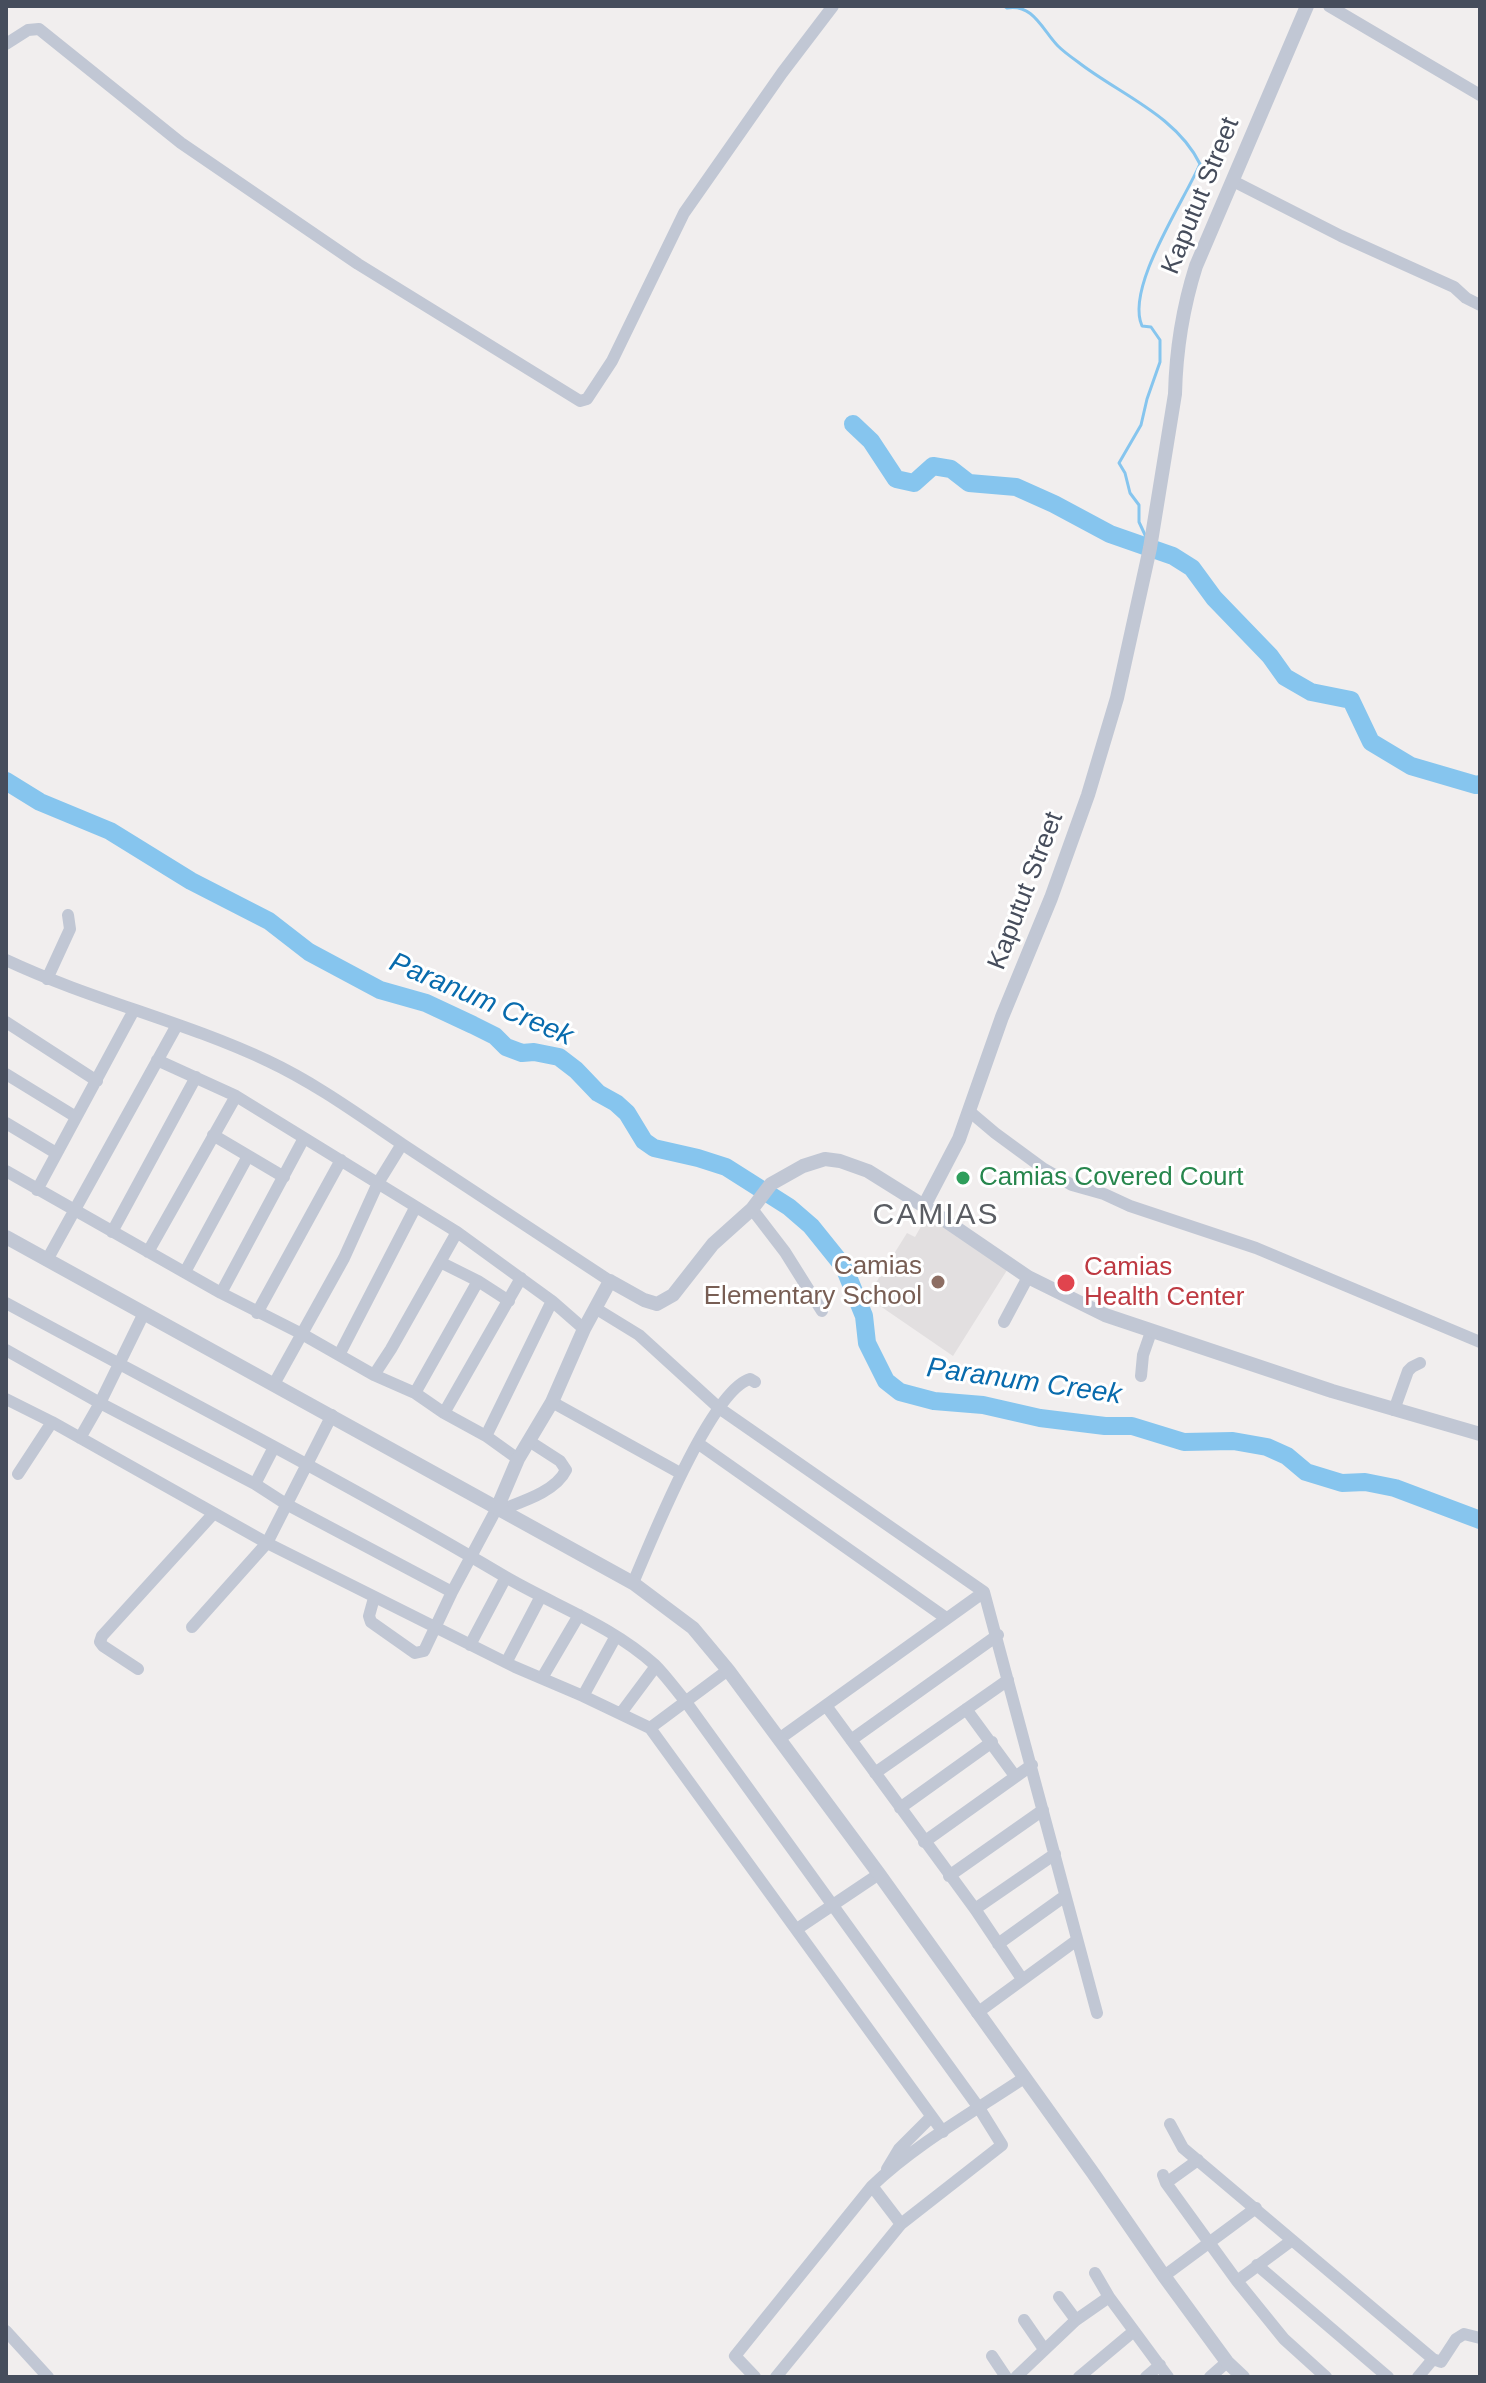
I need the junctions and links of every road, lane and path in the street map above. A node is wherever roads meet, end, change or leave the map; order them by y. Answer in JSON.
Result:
{"nodes":[{"id":1,"x":833,"y":6,"type":"edge"},
{"id":2,"x":1307,"y":6,"type":"edge"},
{"id":3,"x":1329,"y":6,"type":"edge"},
{"id":4,"x":6,"y":44,"type":"edge"},
{"id":5,"x":1480,"y":95,"type":"edge"},
{"id":6,"x":1233,"y":181,"type":"junction"},
{"id":7,"x":1480,"y":305,"type":"edge"},
{"id":8,"x":68,"y":915,"type":"dead end"},
{"id":9,"x":6,"y":960,"type":"edge"},
{"id":10,"x":47,"y":979,"type":"junction"},
{"id":11,"x":134,"y":1010,"type":"junction"},
{"id":12,"x":6,"y":1022,"type":"edge"},
{"id":13,"x":177,"y":1025,"type":"junction"},
{"id":14,"x":157,"y":1060,"type":"junction"},
{"id":15,"x":6,"y":1074,"type":"edge"},
{"id":16,"x":196,"y":1077,"type":"junction"},
{"id":17,"x":97,"y":1081,"type":"junction"},
{"id":18,"x":236,"y":1096,"type":"junction"},
{"id":19,"x":969,"y":1111,"type":"junction"},
{"id":20,"x":76,"y":1117,"type":"junction"},
{"id":21,"x":6,"y":1123,"type":"edge"},
{"id":22,"x":213,"y":1135,"type":"junction"},
{"id":23,"x":304,"y":1138,"type":"junction"},
{"id":24,"x":402,"y":1144,"type":"junction"},
{"id":25,"x":56,"y":1153,"type":"junction"},
{"id":26,"x":248,"y":1156,"type":"junction"},
{"id":27,"x":341,"y":1160,"type":"junction"},
{"id":28,"x":6,"y":1171,"type":"edge"},
{"id":29,"x":284,"y":1177,"type":"junction"},
{"id":30,"x":378,"y":1183,"type":"junction"},
{"id":31,"x":37,"y":1190,"type":"junction"},
{"id":32,"x":754,"y":1204,"type":"junction"},
{"id":33,"x":924,"y":1206,"type":"junction"},
{"id":34,"x":415,"y":1208,"type":"junction"},
{"id":35,"x":74,"y":1210,"type":"junction"},
{"id":36,"x":112,"y":1232,"type":"junction"},
{"id":37,"x":457,"y":1232,"type":"junction"},
{"id":38,"x":6,"y":1237,"type":"edge"},
{"id":39,"x":148,"y":1252,"type":"junction"},
{"id":40,"x":47,"y":1260,"type":"junction"},
{"id":41,"x":440,"y":1262,"type":"junction"},
{"id":42,"x":185,"y":1272,"type":"junction"},
{"id":43,"x":1028,"y":1277,"type":"junction"},
{"id":44,"x":521,"y":1278,"type":"junction"},
{"id":45,"x":478,"y":1281,"type":"junction"},
{"id":46,"x":610,"y":1281,"type":"junction"},
{"id":47,"x":221,"y":1293,"type":"junction"},
{"id":48,"x":509,"y":1301,"type":"junction"},
{"id":49,"x":552,"y":1301,"type":"junction"},
{"id":50,"x":6,"y":1303,"type":"edge"},
{"id":51,"x":595,"y":1308,"type":"junction"},
{"id":52,"x":822,"y":1311,"type":"dead end"},
{"id":53,"x":144,"y":1313,"type":"junction"},
{"id":54,"x":257,"y":1313,"type":"junction"},
{"id":55,"x":1004,"y":1322,"type":"dead end"},
{"id":56,"x":584,"y":1329,"type":"junction"},
{"id":57,"x":1151,"y":1332,"type":"junction"},
{"id":58,"x":302,"y":1334,"type":"junction"},
{"id":59,"x":1480,"y":1342,"type":"edge"},
{"id":60,"x":6,"y":1350,"type":"edge"},
{"id":61,"x":339,"y":1355,"type":"junction"},
{"id":62,"x":1420,"y":1363,"type":"dead end"},
{"id":63,"x":118,"y":1364,"type":"junction"},
{"id":64,"x":374,"y":1375,"type":"junction"},
{"id":65,"x":1141,"y":1376,"type":"dead end"},
{"id":66,"x":755,"y":1382,"type":"dead end"},
{"id":67,"x":274,"y":1384,"type":"junction"},
{"id":68,"x":415,"y":1393,"type":"junction"},
{"id":69,"x":6,"y":1399,"type":"edge"},
{"id":70,"x":552,"y":1402,"type":"junction"},
{"id":71,"x":100,"y":1403,"type":"junction"},
{"id":72,"x":719,"y":1408,"type":"junction"},
{"id":73,"x":1394,"y":1410,"type":"junction"},
{"id":74,"x":444,"y":1413,"type":"junction"},
{"id":75,"x":332,"y":1415,"type":"junction"},
{"id":76,"x":52,"y":1422,"type":"junction"},
{"id":77,"x":1480,"y":1434,"type":"edge"},
{"id":78,"x":486,"y":1436,"type":"junction"},
{"id":79,"x":80,"y":1438,"type":"junction"},
{"id":80,"x":529,"y":1441,"type":"junction"},
{"id":81,"x":699,"y":1444,"type":"junction"},
{"id":82,"x":274,"y":1447,"type":"junction"},
{"id":83,"x":518,"y":1459,"type":"junction"},
{"id":84,"x":305,"y":1465,"type":"junction"},
{"id":85,"x":680,"y":1473,"type":"junction"},
{"id":86,"x":18,"y":1474,"type":"dead end"},
{"id":87,"x":255,"y":1484,"type":"junction"},
{"id":88,"x":286,"y":1504,"type":"junction"},
{"id":89,"x":500,"y":1508,"type":"junction"},
{"id":90,"x":214,"y":1513,"type":"junction"},
{"id":91,"x":267,"y":1543,"type":"junction"},
{"id":92,"x":472,"y":1556,"type":"junction"},
{"id":93,"x":506,"y":1577,"type":"junction"},
{"id":94,"x":633,"y":1583,"type":"junction"},
{"id":95,"x":452,"y":1592,"type":"junction"},
{"id":96,"x":984,"y":1592,"type":"junction"},
{"id":97,"x":541,"y":1596,"type":"junction"},
{"id":98,"x":374,"y":1598,"type":"junction"},
{"id":99,"x":579,"y":1615,"type":"junction"},
{"id":100,"x":946,"y":1618,"type":"junction"},
{"id":101,"x":192,"y":1627,"type":"dead end"},
{"id":102,"x":434,"y":1627,"type":"junction"},
{"id":103,"x":998,"y":1635,"type":"junction"},
{"id":104,"x":616,"y":1636,"type":"junction"},
{"id":105,"x":470,"y":1645,"type":"junction"},
{"id":106,"x":507,"y":1661,"type":"junction"},
{"id":107,"x":656,"y":1666,"type":"junction"},
{"id":108,"x":138,"y":1669,"type":"dead end"},
{"id":109,"x":728,"y":1670,"type":"junction"},
{"id":110,"x":542,"y":1678,"type":"junction"},
{"id":111,"x":1008,"y":1680,"type":"junction"},
{"id":112,"x":583,"y":1696,"type":"junction"},
{"id":113,"x":686,"y":1702,"type":"junction"},
{"id":114,"x":827,"y":1707,"type":"junction"},
{"id":115,"x":966,"y":1709,"type":"junction"},
{"id":116,"x":621,"y":1713,"type":"junction"},
{"id":117,"x":650,"y":1728,"type":"junction"},
{"id":118,"x":779,"y":1739,"type":"junction"},
{"id":119,"x":851,"y":1740,"type":"junction"},
{"id":120,"x":992,"y":1742,"type":"junction"},
{"id":121,"x":1032,"y":1765,"type":"junction"},
{"id":122,"x":875,"y":1773,"type":"junction"},
{"id":123,"x":1015,"y":1776,"type":"junction"},
{"id":124,"x":900,"y":1808,"type":"junction"},
{"id":125,"x":1043,"y":1810,"type":"junction"},
{"id":126,"x":924,"y":1842,"type":"junction"},
{"id":127,"x":1055,"y":1854,"type":"junction"},
{"id":128,"x":879,"y":1874,"type":"junction"},
{"id":129,"x":949,"y":1876,"type":"junction"},
{"id":130,"x":1065,"y":1896,"type":"junction"},
{"id":131,"x":833,"y":1907,"type":"junction"},
{"id":132,"x":975,"y":1909,"type":"junction"},
{"id":133,"x":797,"y":1929,"type":"junction"},
{"id":134,"x":1077,"y":1940,"type":"junction"},
{"id":135,"x":998,"y":1944,"type":"junction"},
{"id":136,"x":1022,"y":1979,"type":"junction"},
{"id":137,"x":977,"y":2013,"type":"junction"},
{"id":138,"x":1097,"y":2013,"type":"dead end"},
{"id":139,"x":1024,"y":2078,"type":"junction"},
{"id":140,"x":979,"y":2108,"type":"junction"},
{"id":141,"x":931,"y":2117,"type":"junction"},
{"id":142,"x":1170,"y":2124,"type":"dead end"},
{"id":143,"x":943,"y":2132,"type":"junction"},
{"id":144,"x":1198,"y":2160,"type":"junction"},
{"id":145,"x":885,"y":2174,"type":"junction"},
{"id":146,"x":872,"y":2186,"type":"junction"},
{"id":147,"x":1256,"y":2208,"type":"junction"},
{"id":148,"x":901,"y":2224,"type":"junction"},
{"id":149,"x":1291,"y":2241,"type":"junction"},
{"id":150,"x":1210,"y":2242,"type":"junction"},
{"id":151,"x":1257,"y":2265,"type":"junction"},
{"id":152,"x":1095,"y":2273,"type":"dead end"},
{"id":153,"x":1164,"y":2276,"type":"junction"},
{"id":154,"x":1237,"y":2281,"type":"junction"},
{"id":155,"x":1059,"y":2297,"type":"dead end"},
{"id":156,"x":1109,"y":2297,"type":"junction"},
{"id":157,"x":1024,"y":2320,"type":"dead end"},
{"id":158,"x":1076,"y":2320,"type":"junction"},
{"id":159,"x":6,"y":2331,"type":"edge"},
{"id":160,"x":1134,"y":2331,"type":"junction"},
{"id":161,"x":1480,"y":2338,"type":"edge"},
{"id":162,"x":1044,"y":2349,"type":"junction"},
{"id":163,"x":992,"y":2356,"type":"dead end"},
{"id":164,"x":1433,"y":2359,"type":"junction"},
{"id":165,"x":1227,"y":2362,"type":"junction"},
{"id":166,"x":1160,"y":2365,"type":"junction"},
{"id":167,"x":48,"y":2377,"type":"edge"},
{"id":168,"x":755,"y":2377,"type":"edge"},
{"id":169,"x":776,"y":2377,"type":"edge"},
{"id":170,"x":1006,"y":2377,"type":"edge"},
{"id":171,"x":1016,"y":2377,"type":"edge"},
{"id":172,"x":1079,"y":2377,"type":"edge"},
{"id":173,"x":1146,"y":2377,"type":"edge"},
{"id":174,"x":1168,"y":2377,"type":"edge"},
{"id":175,"x":1210,"y":2377,"type":"edge"},
{"id":176,"x":1243,"y":2377,"type":"edge"},
{"id":177,"x":1326,"y":2377,"type":"edge"},
{"id":178,"x":1388,"y":2377,"type":"edge"},
{"id":179,"x":1418,"y":2377,"type":"edge"}],
"edges":[{"from":1,"to":4,"type":"street"},
{"from":2,"to":6,"type":"street","name":"Kaputut Street"},
{"from":3,"to":5,"type":"street"},
{"from":6,"to":7,"type":"street"},
{"from":6,"to":19,"type":"street","name":"Kaputut Street"},
{"from":8,"to":10,"type":"street"},
{"from":9,"to":10,"type":"street"},
{"from":10,"to":11,"type":"street"},
{"from":11,"to":13,"type":"street"},
{"from":11,"to":17,"type":"street"},
{"from":12,"to":17,"type":"street"},
{"from":13,"to":14,"type":"street"},
{"from":13,"to":24,"type":"street"},
{"from":14,"to":16,"type":"street"},
{"from":14,"to":35,"type":"street"},
{"from":15,"to":20,"type":"street"},
{"from":16,"to":18,"type":"street"},
{"from":16,"to":36,"type":"street"},
{"from":17,"to":20,"type":"street"},
{"from":18,"to":22,"type":"street"},
{"from":18,"to":23,"type":"street"},
{"from":19,"to":33,"type":"street","name":"Kaputut Street"},
{"from":19,"to":59,"type":"street"},
{"from":20,"to":25,"type":"street"},
{"from":21,"to":25,"type":"street"},
{"from":22,"to":26,"type":"street"},
{"from":22,"to":39,"type":"street"},
{"from":23,"to":27,"type":"street"},
{"from":23,"to":29,"type":"street"},
{"from":24,"to":30,"type":"street"},
{"from":24,"to":46,"type":"street"},
{"from":25,"to":31,"type":"street"},
{"from":26,"to":29,"type":"street"},
{"from":26,"to":42,"type":"street"},
{"from":27,"to":30,"type":"street"},
{"from":27,"to":54,"type":"street"},
{"from":28,"to":31,"type":"street"},
{"from":29,"to":47,"type":"street"},
{"from":30,"to":34,"type":"street"},
{"from":30,"to":58,"type":"street"},
{"from":31,"to":35,"type":"street"},
{"from":32,"to":33,"type":"street"},
{"from":32,"to":46,"type":"street"},
{"from":32,"to":52,"type":"street"},
{"from":33,"to":43,"type":"street"},
{"from":34,"to":37,"type":"street"},
{"from":34,"to":61,"type":"street"},
{"from":35,"to":36,"type":"street"},
{"from":35,"to":40,"type":"street"},
{"from":36,"to":39,"type":"street"},
{"from":37,"to":41,"type":"street"},
{"from":37,"to":44,"type":"street"},
{"from":38,"to":40,"type":"street"},
{"from":39,"to":42,"type":"street"},
{"from":40,"to":53,"type":"street"},
{"from":41,"to":45,"type":"street"},
{"from":41,"to":64,"type":"street"},
{"from":42,"to":47,"type":"street"},
{"from":43,"to":55,"type":"street"},
{"from":43,"to":57,"type":"street"},
{"from":44,"to":48,"type":"street"},
{"from":44,"to":49,"type":"street"},
{"from":45,"to":48,"type":"street"},
{"from":45,"to":68,"type":"street"},
{"from":46,"to":51,"type":"street"},
{"from":47,"to":54,"type":"street"},
{"from":48,"to":74,"type":"street"},
{"from":49,"to":56,"type":"street"},
{"from":49,"to":78,"type":"street"},
{"from":50,"to":63,"type":"street"},
{"from":51,"to":56,"type":"street"},
{"from":51,"to":72,"type":"street"},
{"from":53,"to":63,"type":"street"},
{"from":53,"to":67,"type":"street"},
{"from":54,"to":58,"type":"street"},
{"from":56,"to":70,"type":"street"},
{"from":57,"to":65,"type":"street"},
{"from":57,"to":73,"type":"street"},
{"from":58,"to":61,"type":"street"},
{"from":58,"to":67,"type":"street"},
{"from":60,"to":71,"type":"street"},
{"from":61,"to":64,"type":"street"},
{"from":62,"to":73,"type":"street"},
{"from":63,"to":71,"type":"street"},
{"from":63,"to":82,"type":"street"},
{"from":64,"to":68,"type":"street"},
{"from":66,"to":72,"type":"street"},
{"from":67,"to":75,"type":"street"},
{"from":68,"to":74,"type":"street"},
{"from":69,"to":76,"type":"street"},
{"from":70,"to":80,"type":"street"},
{"from":70,"to":85,"type":"street"},
{"from":71,"to":79,"type":"street"},
{"from":71,"to":87,"type":"street"},
{"from":72,"to":81,"type":"street"},
{"from":72,"to":96,"type":"street"},
{"from":73,"to":77,"type":"street"},
{"from":74,"to":78,"type":"street"},
{"from":75,"to":84,"type":"street"},
{"from":75,"to":89,"type":"street"},
{"from":76,"to":79,"type":"street"},
{"from":76,"to":86,"type":"street"},
{"from":78,"to":83,"type":"street"},
{"from":79,"to":90,"type":"street"},
{"from":80,"to":83,"type":"street"},
{"from":80,"to":89,"type":"street"},
{"from":81,"to":85,"type":"street"},
{"from":81,"to":100,"type":"street"},
{"from":82,"to":84,"type":"street"},
{"from":82,"to":87,"type":"street"},
{"from":83,"to":89,"type":"street"},
{"from":84,"to":88,"type":"street"},
{"from":84,"to":92,"type":"street"},
{"from":85,"to":94,"type":"street"},
{"from":87,"to":88,"type":"street"},
{"from":88,"to":91,"type":"street"},
{"from":88,"to":95,"type":"street"},
{"from":89,"to":92,"type":"street"},
{"from":89,"to":94,"type":"street"},
{"from":90,"to":91,"type":"street"},
{"from":90,"to":108,"type":"street"},
{"from":91,"to":98,"type":"street"},
{"from":91,"to":101,"type":"street"},
{"from":92,"to":93,"type":"street"},
{"from":92,"to":95,"type":"street"},
{"from":93,"to":97,"type":"street"},
{"from":93,"to":105,"type":"street"},
{"from":94,"to":109,"type":"street"},
{"from":95,"to":102,"type":"street"},
{"from":96,"to":100,"type":"street"},
{"from":96,"to":103,"type":"street"},
{"from":97,"to":99,"type":"street"},
{"from":97,"to":106,"type":"street"},
{"from":98,"to":102,"type":"street"},
{"from":98,"to":102,"type":"street"},
{"from":99,"to":104,"type":"street"},
{"from":99,"to":110,"type":"street"},
{"from":100,"to":114,"type":"street"},
{"from":102,"to":105,"type":"street"},
{"from":103,"to":111,"type":"street"},
{"from":103,"to":119,"type":"street"},
{"from":104,"to":107,"type":"street"},
{"from":104,"to":112,"type":"street"},
{"from":105,"to":106,"type":"street"},
{"from":106,"to":110,"type":"street"},
{"from":107,"to":113,"type":"street"},
{"from":107,"to":116,"type":"street"},
{"from":109,"to":113,"type":"street"},
{"from":109,"to":118,"type":"street"},
{"from":110,"to":112,"type":"street"},
{"from":111,"to":115,"type":"street"},
{"from":111,"to":121,"type":"street"},
{"from":112,"to":116,"type":"street"},
{"from":113,"to":117,"type":"street"},
{"from":113,"to":131,"type":"street"},
{"from":114,"to":118,"type":"street"},
{"from":114,"to":119,"type":"street"},
{"from":115,"to":120,"type":"street"},
{"from":115,"to":122,"type":"street"},
{"from":116,"to":117,"type":"street"},
{"from":117,"to":133,"type":"street"},
{"from":118,"to":128,"type":"street"},
{"from":119,"to":122,"type":"street"},
{"from":120,"to":123,"type":"street"},
{"from":120,"to":124,"type":"street"},
{"from":121,"to":123,"type":"street"},
{"from":121,"to":125,"type":"street"},
{"from":122,"to":124,"type":"street"},
{"from":123,"to":126,"type":"street"},
{"from":124,"to":126,"type":"street"},
{"from":125,"to":127,"type":"street"},
{"from":125,"to":129,"type":"street"},
{"from":126,"to":129,"type":"street"},
{"from":127,"to":130,"type":"street"},
{"from":127,"to":132,"type":"street"},
{"from":128,"to":131,"type":"street"},
{"from":128,"to":137,"type":"street"},
{"from":129,"to":132,"type":"street"},
{"from":130,"to":134,"type":"street"},
{"from":130,"to":135,"type":"street"},
{"from":131,"to":133,"type":"street"},
{"from":131,"to":140,"type":"street"},
{"from":132,"to":135,"type":"street"},
{"from":133,"to":141,"type":"street"},
{"from":134,"to":136,"type":"street"},
{"from":134,"to":138,"type":"street"},
{"from":135,"to":136,"type":"street"},
{"from":136,"to":137,"type":"street"},
{"from":137,"to":139,"type":"street"},
{"from":139,"to":140,"type":"street"},
{"from":139,"to":153,"type":"street"},
{"from":140,"to":143,"type":"street"},
{"from":140,"to":148,"type":"street"},
{"from":141,"to":143,"type":"street"},
{"from":141,"to":145,"type":"street"},
{"from":142,"to":144,"type":"street"},
{"from":143,"to":145,"type":"street"},
{"from":144,"to":147,"type":"street"},
{"from":144,"to":150,"type":"street"},
{"from":145,"to":146,"type":"street"},
{"from":146,"to":148,"type":"street"},
{"from":146,"to":168,"type":"street"},
{"from":147,"to":149,"type":"street"},
{"from":147,"to":150,"type":"street"},
{"from":148,"to":169,"type":"street"},
{"from":149,"to":151,"type":"street"},
{"from":149,"to":164,"type":"street"},
{"from":150,"to":153,"type":"street"},
{"from":150,"to":154,"type":"street"},
{"from":151,"to":154,"type":"street"},
{"from":151,"to":178,"type":"street"},
{"from":152,"to":156,"type":"street"},
{"from":153,"to":165,"type":"street"},
{"from":154,"to":177,"type":"street"},
{"from":155,"to":158,"type":"street"},
{"from":156,"to":158,"type":"street"},
{"from":156,"to":160,"type":"street"},
{"from":157,"to":162,"type":"street"},
{"from":158,"to":162,"type":"street"},
{"from":159,"to":167,"type":"street"},
{"from":160,"to":166,"type":"street"},
{"from":160,"to":172,"type":"street"},
{"from":161,"to":164,"type":"street"},
{"from":162,"to":171,"type":"street"},
{"from":163,"to":170,"type":"street"},
{"from":164,"to":179,"type":"street"},
{"from":165,"to":175,"type":"street"},
{"from":165,"to":176,"type":"street"},
{"from":166,"to":173,"type":"street"},
{"from":166,"to":174,"type":"street"}]}
